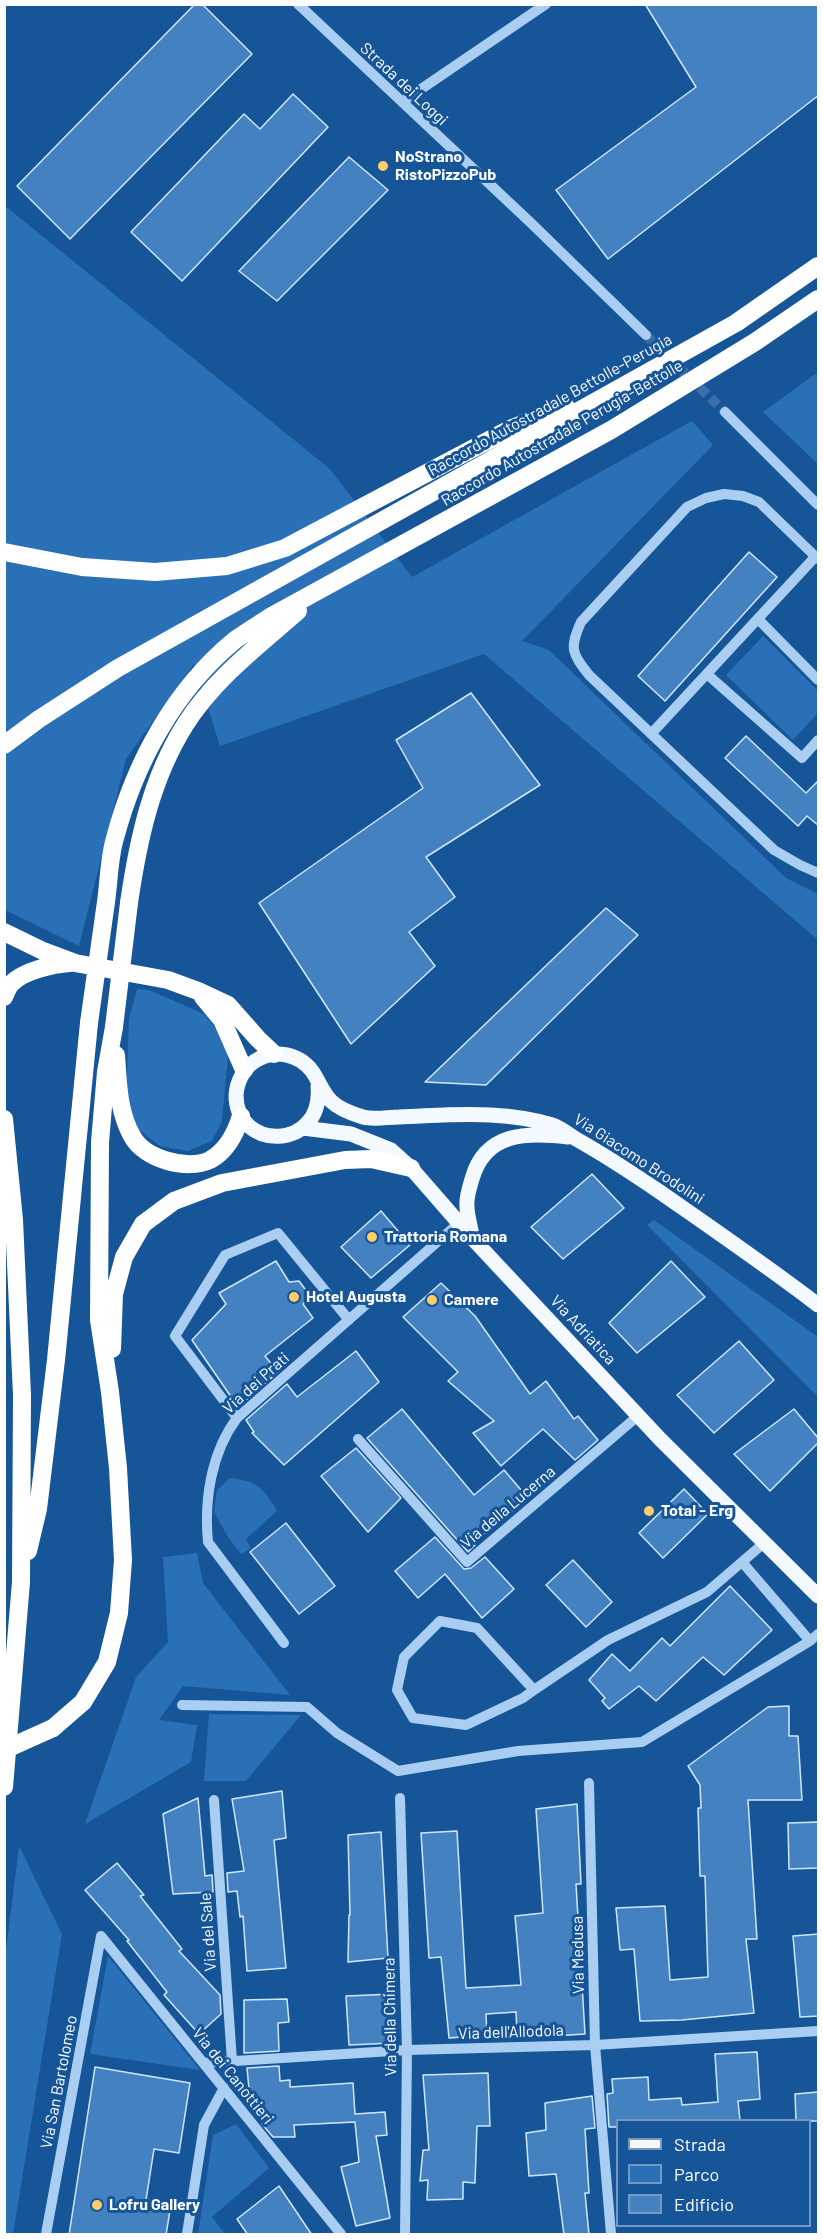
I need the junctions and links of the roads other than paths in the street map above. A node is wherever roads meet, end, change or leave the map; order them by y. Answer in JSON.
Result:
{"nodes":[{"id":1,"x":298,"y":4,"type":"edge"},
{"id":2,"x":546,"y":4,"type":"edge"},
{"id":3,"x":402,"y":102,"type":"junction"},
{"id":4,"x":819,"y":266,"type":"edge"},
{"id":5,"x":819,"y":299,"type":"edge"},
{"id":6,"x":646,"y":335,"type":"tunnel mouth"},
{"id":7,"x":627,"y":384,"type":"junction"},
{"id":8,"x":725,"y":412,"type":"tunnel mouth"},
{"id":9,"x":819,"y":505,"type":"edge"},
{"id":10,"x":4,"y":552,"type":"edge"},
{"id":11,"x":817,"y":557,"type":"edge"},
{"id":12,"x":319,"y":592,"type":"junction"},
{"id":13,"x":758,"y":619,"type":"junction"},
{"id":14,"x":708,"y":675,"type":"junction"},
{"id":15,"x":819,"y":680,"type":"edge"},
{"id":16,"x":651,"y":734,"type":"junction"},
{"id":17,"x":819,"y":740,"type":"edge"},
{"id":18,"x":4,"y":745,"type":"edge"},
{"id":19,"x":819,"y":873,"type":"edge"},
{"id":20,"x":4,"y":932,"type":"edge"},
{"id":21,"x":75,"y":963,"type":"junction"},
{"id":22,"x":198,"y":991,"type":"junction"},
{"id":23,"x":4,"y":997,"type":"edge"},
{"id":24,"x":114,"y":1027,"type":"junction"},
{"id":25,"x":274,"y":1054,"type":"junction"},
{"id":26,"x":244,"y":1070,"type":"junction"},
{"id":27,"x":318,"y":1086,"type":"junction"},
{"id":28,"x":242,"y":1116,"type":"junction"},
{"id":29,"x":4,"y":1119,"type":"edge"},
{"id":30,"x":303,"y":1128,"type":"junction"},
{"id":31,"x":574,"y":1138,"type":"junction"},
{"id":32,"x":411,"y":1168,"type":"junction"},
{"id":33,"x":460,"y":1222,"type":"junction"},
{"id":34,"x":472,"y":1238,"type":"junction"},
{"id":35,"x":819,"y":1305,"type":"edge"},
{"id":36,"x":349,"y":1320,"type":"junction"},
{"id":37,"x":110,"y":1392,"type":"junction"},
{"id":38,"x":639,"y":1416,"type":"junction"},
{"id":39,"x":237,"y":1418,"type":"junction"},
{"id":40,"x":358,"y":1438,"type":"dead end"},
{"id":41,"x":764,"y":1543,"type":"junction"},
{"id":42,"x":742,"y":1562,"type":"junction"},
{"id":43,"x":21,"y":1582,"type":"junction"},
{"id":44,"x":818,"y":1596,"type":"edge"},
{"id":45,"x":814,"y":1638,"type":"edge"},
{"id":46,"x":284,"y":1643,"type":"dead end"},
{"id":47,"x":534,"y":1690,"type":"junction"},
{"id":48,"x":182,"y":1705,"type":"dead end"},
{"id":49,"x":4,"y":1747,"type":"edge"},
{"id":50,"x":589,"y":1783,"type":"dead end"},
{"id":51,"x":4,"y":1788,"type":"edge"},
{"id":52,"x":400,"y":1798,"type":"dead end"},
{"id":53,"x":214,"y":1800,"type":"dead end"},
{"id":54,"x":101,"y":1936,"type":"joint"},
{"id":55,"x":819,"y":2031,"type":"edge"},
{"id":56,"x":595,"y":2045,"type":"junction"},
{"id":57,"x":406,"y":2050,"type":"junction"},
{"id":58,"x":232,"y":2061,"type":"junction"},
{"id":59,"x":204,"y":2063,"type":"junction"},
{"id":60,"x":224,"y":2088,"type":"junction"},
{"id":61,"x":46,"y":2235,"type":"edge"},
{"id":62,"x":187,"y":2235,"type":"edge"},
{"id":63,"x":341,"y":2235,"type":"edge"},
{"id":64,"x":405,"y":2235,"type":"edge"},
{"id":65,"x":611,"y":2235,"type":"edge"}],
"edges":[{"from":1,"to":3,"type":"street","name":"Strada dei Loggi"},
{"from":2,"to":3,"type":"street"},
{"from":3,"to":6,"type":"street","name":"Strada dei Loggi"},
{"from":4,"to":7,"type":"highway","name":"Raccordo Autostradale Bettolle-Perugia"},
{"from":5,"to":12,"type":"highway","name":"Raccordo Autostradale Perugia-Bettolle"},
{"from":7,"to":10,"type":"highway"},
{"from":7,"to":18,"type":"highway","name":"Raccordo Autostradale Bettolle-Perugia"},
{"from":8,"to":9,"type":"street"},
{"from":11,"to":13,"type":"street"},
{"from":11,"to":16,"type":"street"},
{"from":12,"to":24,"type":"highway","bridge":true},
{"from":12,"to":43,"type":"highway","bridge":true},
{"from":13,"to":14,"type":"street"},
{"from":13,"to":15,"type":"street"},
{"from":14,"to":16,"type":"street"},
{"from":14,"to":17,"type":"street"},
{"from":16,"to":19,"type":"street"},
{"from":20,"to":21,"type":"highway"},
{"from":21,"to":22,"type":"highway"},
{"from":21,"to":23,"type":"highway"},
{"from":22,"to":25,"type":"highway"},
{"from":22,"to":26,"type":"highway"},
{"from":24,"to":28,"type":"highway"},
{"from":24,"to":37,"type":"highway"},
{"from":25,"to":26,"type":"main road"},
{"from":25,"to":27,"type":"main road"},
{"from":26,"to":28,"type":"main road"},
{"from":27,"to":30,"type":"main road"},
{"from":27,"to":31,"type":"main road","name":"Via Giacomo Brodolini"},
{"from":28,"to":30,"type":"main road"},
{"from":29,"to":43,"type":"highway"},
{"from":30,"to":32,"type":"main road","name":"Via Adriatica"},
{"from":31,"to":34,"type":"main road"},
{"from":31,"to":35,"type":"main road","name":"Via Giacomo Brodolini"},
{"from":32,"to":33,"type":"main road","name":"Via Adriatica"},
{"from":32,"to":37,"type":"highway"},
{"from":33,"to":34,"type":"main road","name":"Via Adriatica"},
{"from":33,"to":36,"type":"street","name":"Via dei Prati"},
{"from":34,"to":38,"type":"main road","name":"Via Adriatica"},
{"from":36,"to":39,"type":"street","name":"Via dei Prati"},
{"from":36,"to":39,"type":"street"},
{"from":37,"to":49,"type":"highway","bridge":true},
{"from":38,"to":40,"type":"street","name":"Via della Lucerna"},
{"from":38,"to":41,"type":"main road","name":"Via Adriatica"},
{"from":39,"to":46,"type":"street","name":"Via dei Prati"},
{"from":41,"to":42,"type":"street"},
{"from":41,"to":44,"type":"main road","name":"Via Adriatica"},
{"from":42,"to":45,"type":"street"},
{"from":42,"to":47,"type":"street"},
{"from":43,"to":51,"type":"highway"},
{"from":45,"to":48,"type":"street"},
{"from":47,"to":47,"type":"street"},
{"from":50,"to":56,"type":"street","name":"Via Medusa"},
{"from":52,"to":57,"type":"street","name":"Via della Chimera"},
{"from":53,"to":58,"type":"street","name":"Via del Sale"},
{"from":54,"to":59,"type":"street","name":"Via dei Canottieri"},
{"from":54,"to":61,"type":"street","name":"Via San Bartolomeo"},
{"from":55,"to":56,"type":"street","name":"Via dell'Allodola"},
{"from":56,"to":57,"type":"street","name":"Via dell'Allodola"},
{"from":56,"to":65,"type":"street","name":"Via Medusa"},
{"from":57,"to":58,"type":"street","name":"Via dell'Allodola"},
{"from":57,"to":64,"type":"street","name":"Via della Chimera"},
{"from":58,"to":59,"type":"street","name":"Via dell'Allodola"},
{"from":59,"to":60,"type":"street","name":"Via dei Canottieri"},
{"from":60,"to":62,"type":"street"},
{"from":60,"to":63,"type":"street","name":"Via dei Canottieri"}]}
